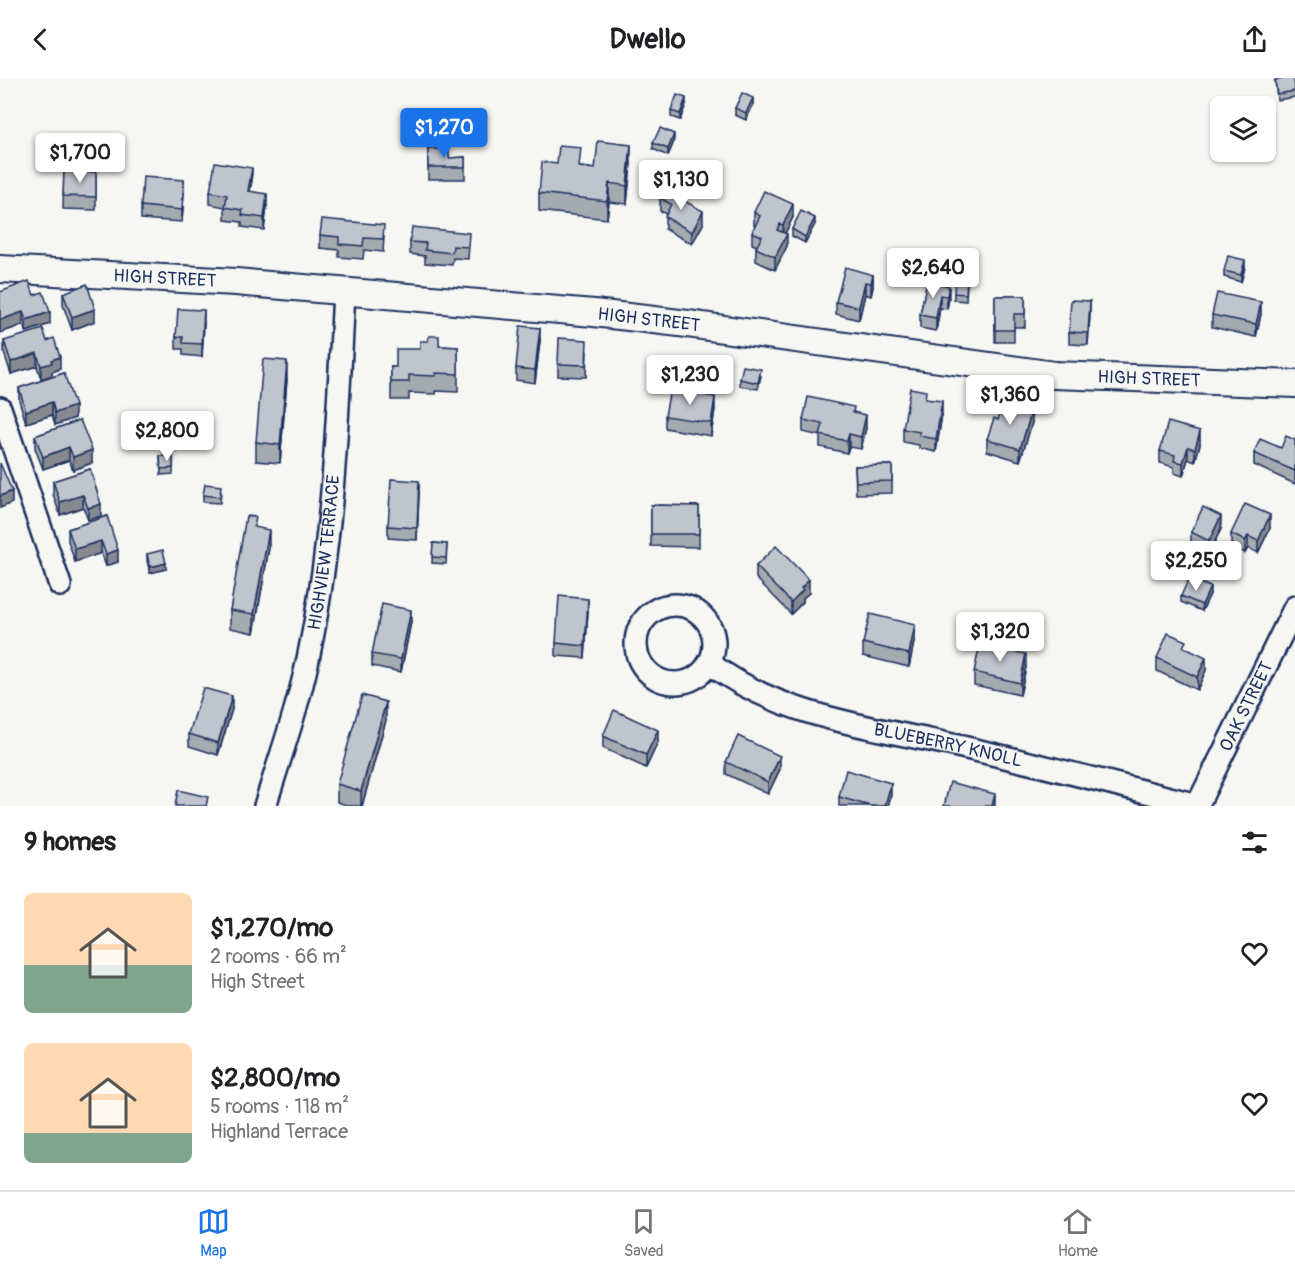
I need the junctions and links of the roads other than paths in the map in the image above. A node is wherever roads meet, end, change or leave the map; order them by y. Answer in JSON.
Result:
{"nodes":[{"id":1,"x":0,"y":269,"type":"edge"},
{"id":2,"x":344,"y":291,"type":"junction"},
{"id":3,"x":1295,"y":384,"type":"edge"},
{"id":4,"x":0,"y":408,"type":"edge"},
{"id":5,"x":60,"y":585,"type":"dead end"},
{"id":6,"x":1295,"y":607,"type":"edge"},
{"id":7,"x":709,"y":663,"type":"dead end"},
{"id":8,"x":1197,"y":805,"type":"edge"},
{"id":9,"x":265,"y":806,"type":"edge"}],
"edges":[{"from":1,"to":2,"type":"street","name":"HIGH STREET"},
{"from":2,"to":3,"type":"street","name":"HIGH STREET"},
{"from":2,"to":9,"type":"street","name":"HIGHVIEW TERRACE"},
{"from":4,"to":5,"type":"street"},
{"from":6,"to":8,"type":"street","name":"OAK STREET"},
{"from":7,"to":8,"type":"street","name":"BLUEBERRY KNOLL"}]}
